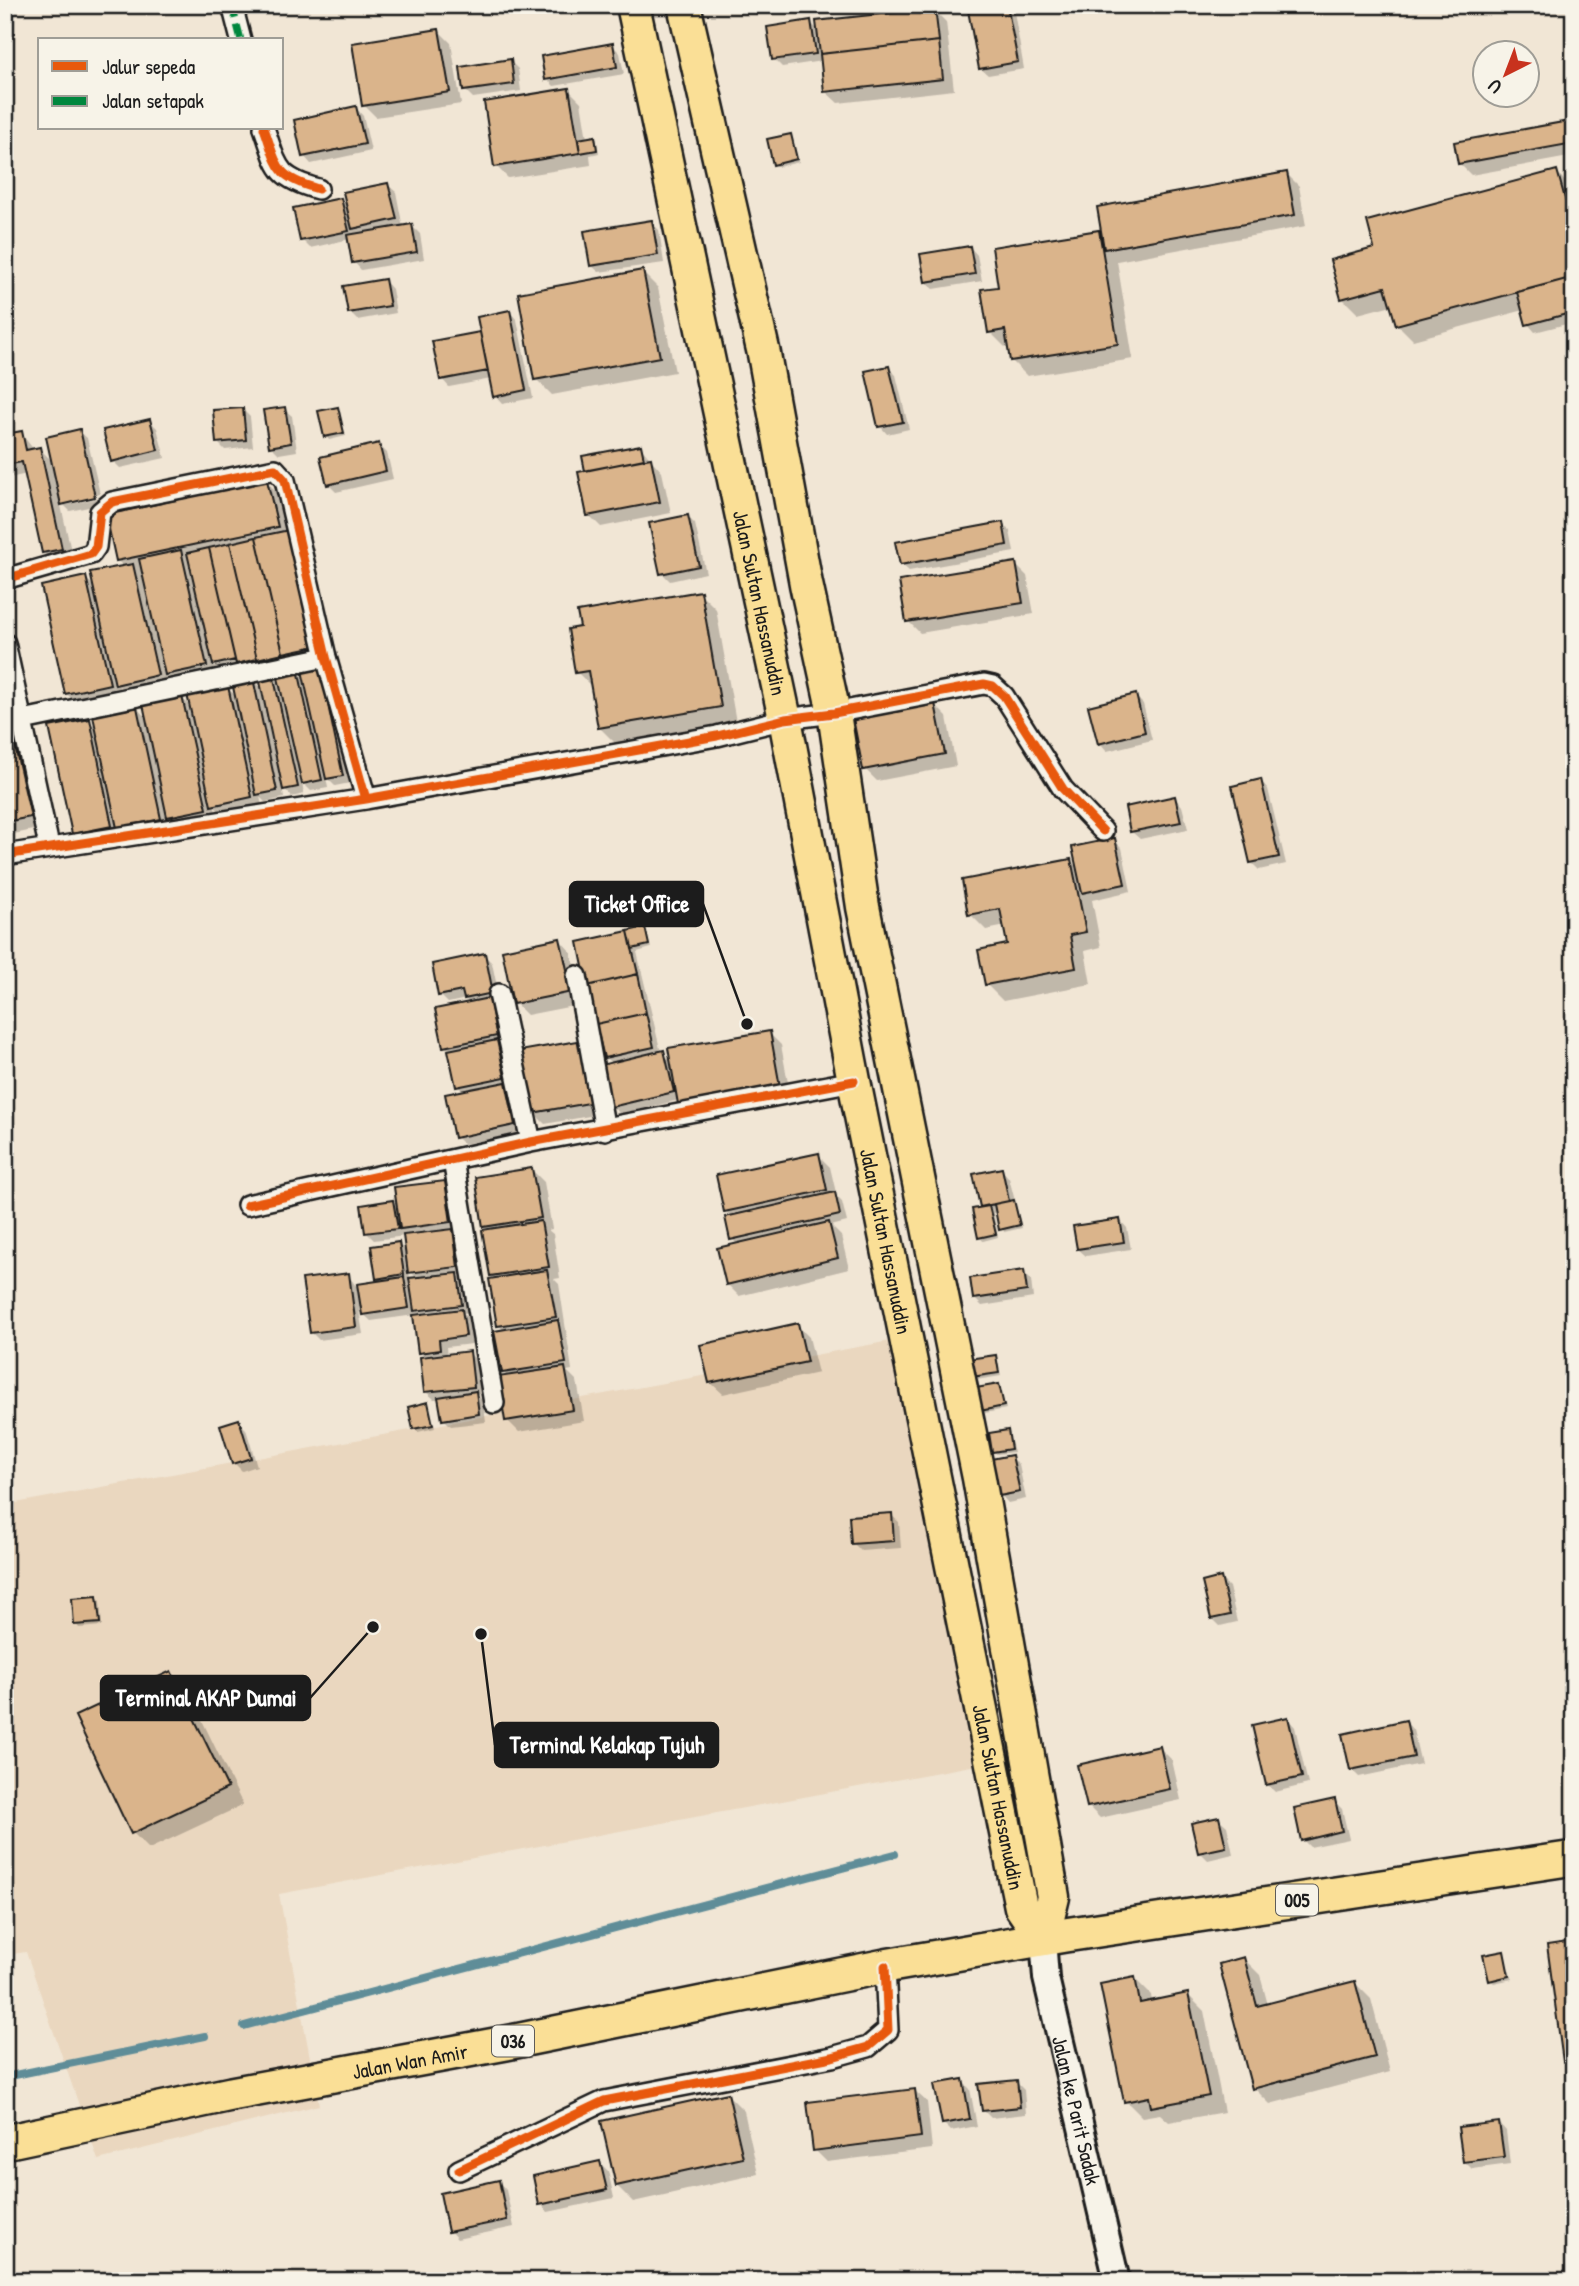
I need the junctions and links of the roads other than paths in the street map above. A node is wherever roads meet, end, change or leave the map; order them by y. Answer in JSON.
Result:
{"nodes":[{"id":1,"x":232,"y":5,"type":"edge"},
{"id":2,"x":633,"y":5,"type":"edge"},
{"id":3,"x":684,"y":5,"type":"edge"},
{"id":4,"x":240,"y":38,"type":"edge"},
{"id":5,"x":265,"y":130,"type":"edge"},
{"id":6,"x":318,"y":189,"type":"dead end"},
{"id":7,"x":5,"y":579,"type":"edge"},
{"id":8,"x":5,"y":643,"type":"edge"},
{"id":9,"x":326,"y":657,"type":"junction"},
{"id":10,"x":834,"y":713,"type":"junction"},
{"id":11,"x":785,"y":719,"type":"junction"},
{"id":12,"x":23,"y":720,"type":"junction"},
{"id":13,"x":366,"y":799,"type":"junction"},
{"id":14,"x":1103,"y":831,"type":"dead end"},
{"id":15,"x":49,"y":846,"type":"junction"},
{"id":16,"x":5,"y":855,"type":"edge"},
{"id":17,"x":577,"y":976,"type":"dead end"},
{"id":18,"x":499,"y":994,"type":"dead end"},
{"id":19,"x":854,"y":1081,"type":"junction"},
{"id":20,"x":604,"y":1129,"type":"junction"},
{"id":21,"x":531,"y":1142,"type":"junction"},
{"id":22,"x":453,"y":1160,"type":"junction"},
{"id":23,"x":247,"y":1205,"type":"dead end"},
{"id":24,"x":494,"y":1403,"type":"dead end"},
{"id":25,"x":964,"y":1410,"type":"junction"},
{"id":26,"x":925,"y":1422,"type":"junction"},
{"id":27,"x":979,"y":1478,"type":"junction"},
{"id":28,"x":939,"y":1488,"type":"junction"},
{"id":29,"x":1574,"y":1858,"type":"edge"},
{"id":30,"x":1032,"y":1941,"type":"junction"},
{"id":31,"x":885,"y":1966,"type":"junction"},
{"id":32,"x":5,"y":2142,"type":"edge"},
{"id":33,"x":459,"y":2170,"type":"dead end"},
{"id":34,"x":1118,"y":2281,"type":"edge"}],
"edges":[{"from":1,"to":4,"type":"street"},
{"from":2,"to":11,"type":"main road","name":"Jalan Sultan Hassanuddin"},
{"from":3,"to":10,"type":"main road","name":"Jalan Sultan Hassanuddin"},
{"from":5,"to":6,"type":"street"},
{"from":7,"to":9,"type":"street"},
{"from":8,"to":12,"type":"street"},
{"from":9,"to":12,"type":"street"},
{"from":9,"to":13,"type":"street"},
{"from":10,"to":11,"type":"street"},
{"from":10,"to":14,"type":"street"},
{"from":10,"to":25,"type":"main road","name":"Jalan Sultan Hassanuddin"},
{"from":11,"to":13,"type":"street"},
{"from":11,"to":19,"type":"main road","name":"Jalan Sultan Hassanuddin"},
{"from":12,"to":15,"type":"street"},
{"from":13,"to":15,"type":"street"},
{"from":15,"to":16,"type":"street"},
{"from":17,"to":20,"type":"street"},
{"from":18,"to":21,"type":"street"},
{"from":19,"to":20,"type":"street"},
{"from":19,"to":26,"type":"main road","name":"Jalan Sultan Hassanuddin"},
{"from":20,"to":21,"type":"street"},
{"from":21,"to":22,"type":"street"},
{"from":22,"to":23,"type":"street"},
{"from":22,"to":24,"type":"street"},
{"from":25,"to":26,"type":"main road"},
{"from":25,"to":27,"type":"main road","name":"Jalan Sultan Hassanuddin"},
{"from":26,"to":28,"type":"main road","name":"Jalan Sultan Hassanuddin"},
{"from":27,"to":28,"type":"main road"},
{"from":27,"to":30,"type":"main road","name":"Jalan Sultan Hassanuddin"},
{"from":28,"to":30,"type":"main road","name":"Jalan Sultan Hassanuddin"},
{"from":29,"to":30,"type":"highway","number":"005"},
{"from":30,"to":31,"type":"highway","name":"Jalan Wan Amir","number":"036"},
{"from":30,"to":34,"type":"street","name":"Jalan ke Parit Sadak"},
{"from":31,"to":32,"type":"highway","name":"Jalan Wan Amir","number":"036"},
{"from":31,"to":33,"type":"street"}]}
